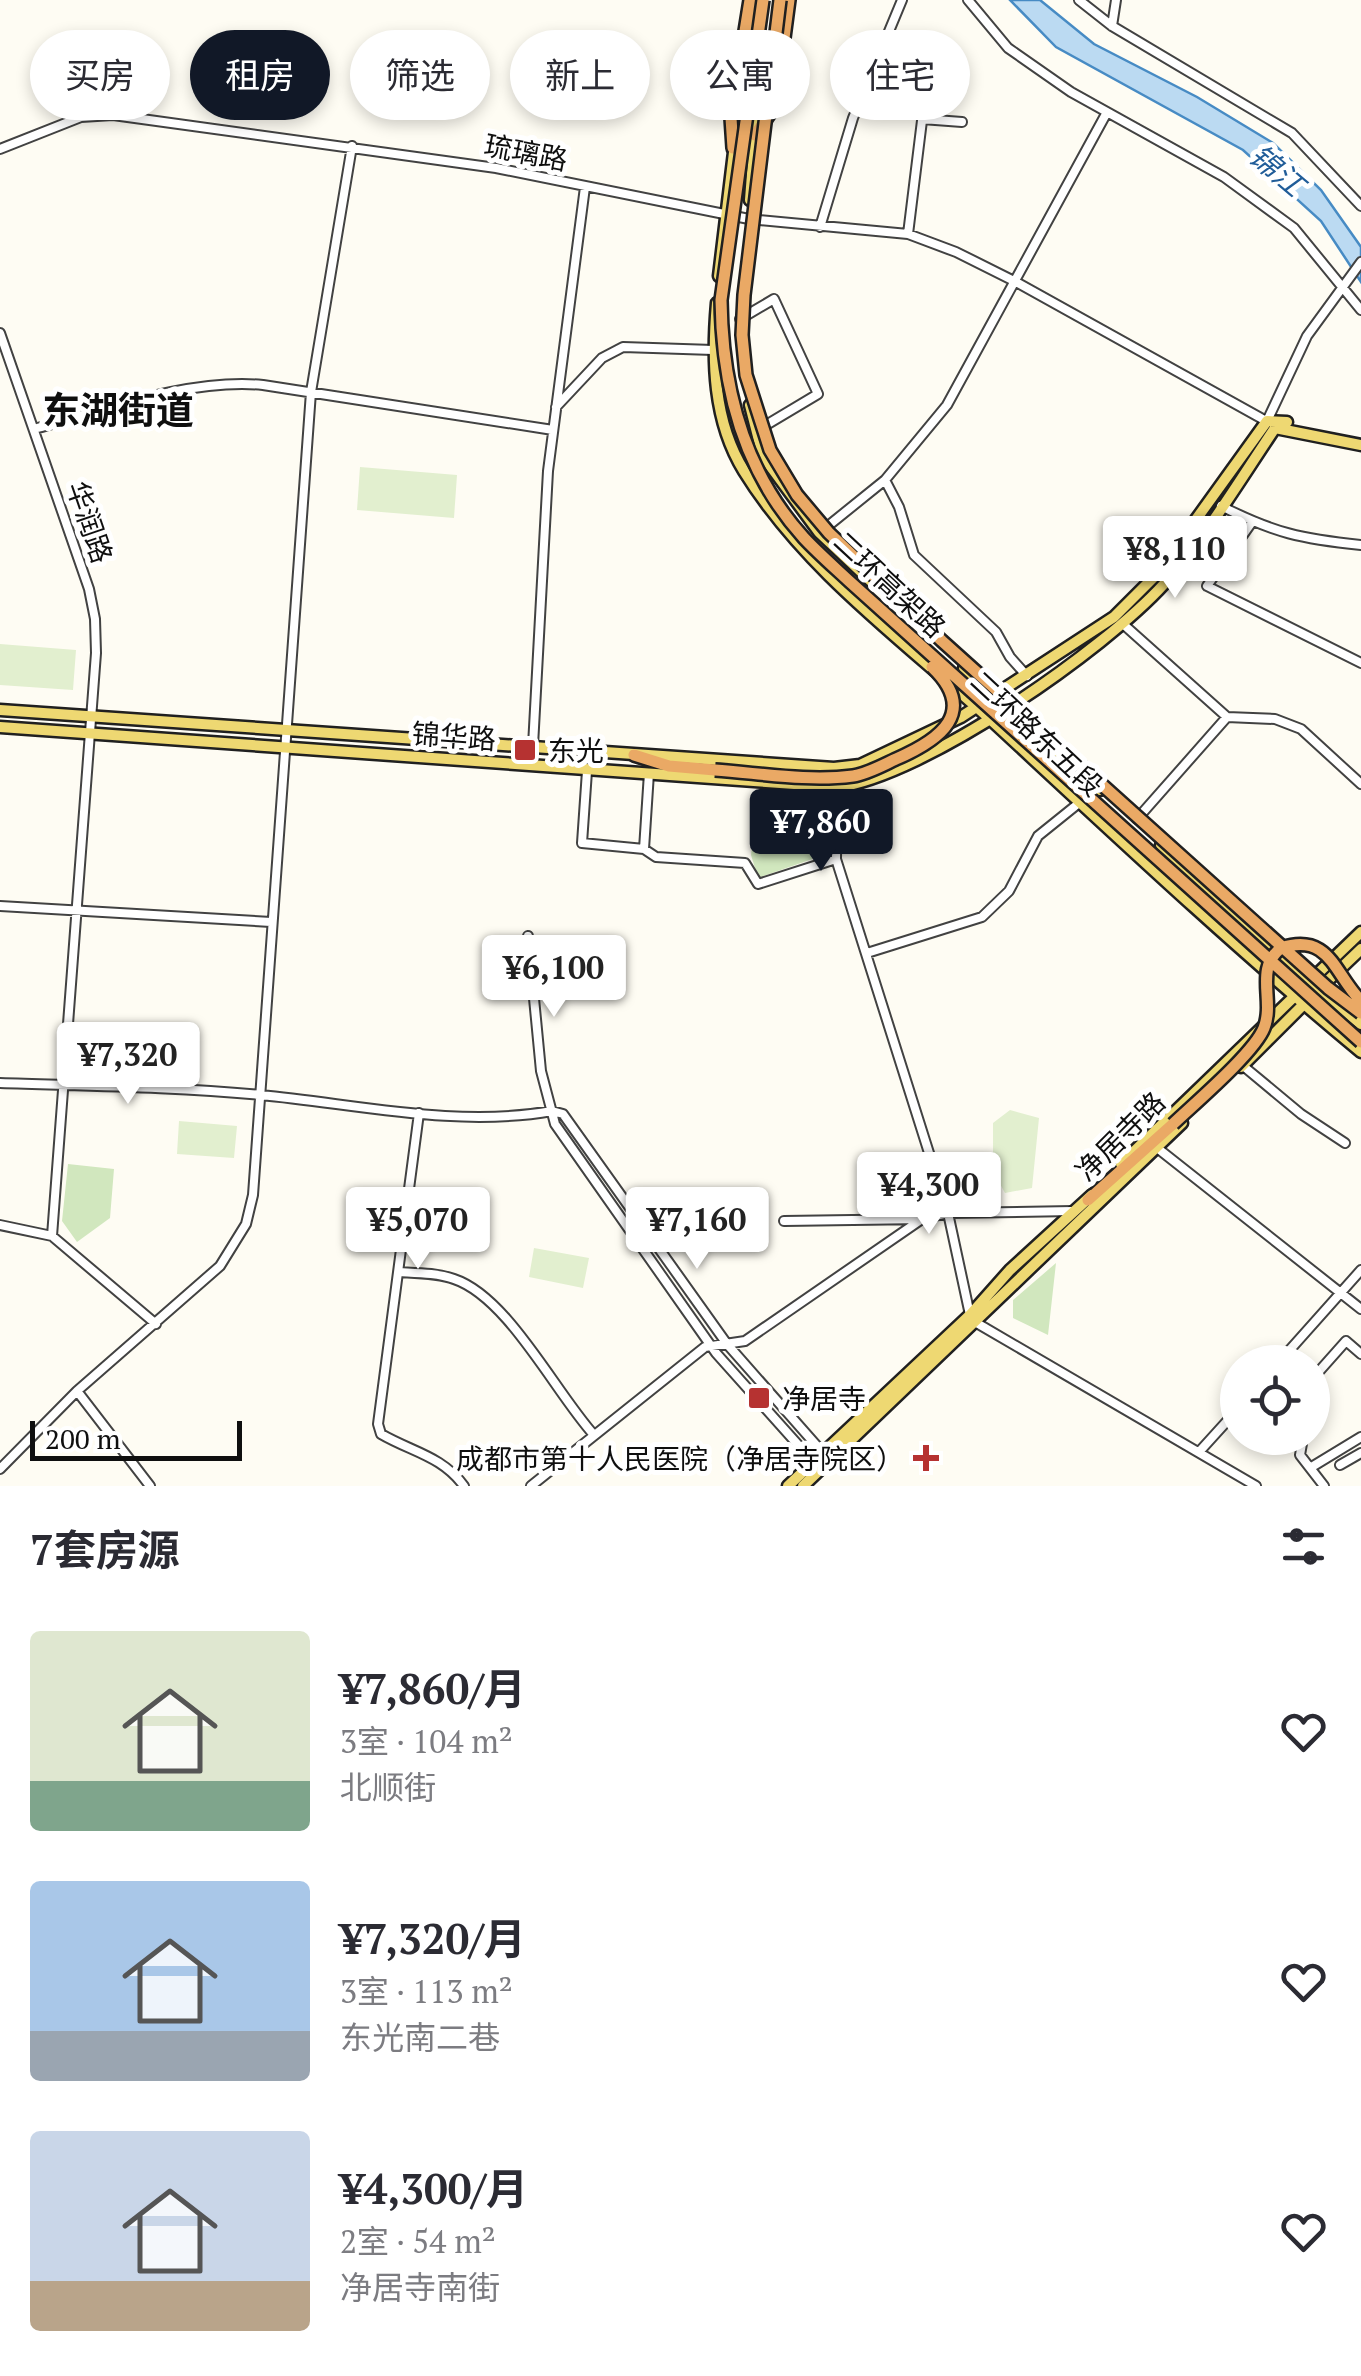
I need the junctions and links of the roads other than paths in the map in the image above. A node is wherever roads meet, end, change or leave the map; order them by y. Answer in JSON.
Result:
{"nodes":[{"id":1,"x":756,"y":0,"type":"edge"},
{"id":2,"x":779,"y":0,"type":"edge"},
{"id":3,"x":790,"y":0,"type":"edge"},
{"id":4,"x":902,"y":0,"type":"edge"},
{"id":5,"x":968,"y":0,"type":"edge"},
{"id":6,"x":1079,"y":0,"type":"edge"},
{"id":7,"x":1116,"y":0,"type":"edge"},
{"id":8,"x":1112,"y":26,"type":"junction"},
{"id":9,"x":1106,"y":114,"type":"junction"},
{"id":10,"x":922,"y":120,"type":"joint"},
{"id":11,"x":962,"y":122,"type":"dead end"},
{"id":12,"x":756,"y":135,"type":"junction"},
{"id":13,"x":352,"y":146,"type":"junction"},
{"id":14,"x":733,"y":148,"type":"junction"},
{"id":15,"x":0,"y":150,"type":"edge"},
{"id":16,"x":585,"y":187,"type":"junction"},
{"id":17,"x":1361,"y":206,"type":"edge"},
{"id":18,"x":725,"y":215,"type":"junction"},
{"id":19,"x":749,"y":219,"type":"junction"},
{"id":20,"x":820,"y":227,"type":"junction"},
{"id":21,"x":908,"y":234,"type":"junction"},
{"id":22,"x":1361,"y":262,"type":"edge"},
{"id":23,"x":1016,"y":282,"type":"junction"},
{"id":24,"x":1344,"y":286,"type":"junction"},
{"id":25,"x":1361,"y":310,"type":"edge"},
{"id":26,"x":738,"y":320,"type":"junction"},
{"id":27,"x":0,"y":333,"type":"edge"},
{"id":28,"x":713,"y":350,"type":"junction"},
{"id":29,"x":311,"y":392,"type":"junction"},
{"id":30,"x":556,"y":408,"type":"junction"},
{"id":31,"x":1271,"y":425,"type":"junction"},
{"id":32,"x":34,"y":429,"type":"junction"},
{"id":33,"x":553,"y":430,"type":"junction"},
{"id":34,"x":757,"y":431,"type":"junction"},
{"id":35,"x":1361,"y":442,"type":"edge"},
{"id":36,"x":885,"y":480,"type":"junction"},
{"id":37,"x":1221,"y":506,"type":"junction"},
{"id":38,"x":1252,"y":522,"type":"junction"},
{"id":39,"x":820,"y":532,"type":"junction"},
{"id":40,"x":1361,"y":546,"type":"edge"},
{"id":41,"x":849,"y":582,"type":"junction"},
{"id":42,"x":1123,"y":624,"type":"junction"},
{"id":43,"x":1361,"y":663,"type":"edge"},
{"id":44,"x":1027,"y":676,"type":"junction"},
{"id":45,"x":996,"y":698,"type":"junction"},
{"id":46,"x":976,"y":708,"type":"junction"},
{"id":47,"x":1006,"y":708,"type":"junction"},
{"id":48,"x":0,"y":710,"type":"edge"},
{"id":49,"x":90,"y":716,"type":"junction"},
{"id":50,"x":1227,"y":717,"type":"junction"},
{"id":51,"x":988,"y":718,"type":"junction"},
{"id":52,"x":0,"y":727,"type":"edge"},
{"id":53,"x":285,"y":730,"type":"junction"},
{"id":54,"x":90,"y":733,"type":"junction"},
{"id":55,"x":284,"y":746,"type":"junction"},
{"id":56,"x":533,"y":748,"type":"junction"},
{"id":57,"x":634,"y":756,"type":"junction"},
{"id":58,"x":532,"y":764,"type":"junction"},
{"id":59,"x":588,"y":771,"type":"dead end"},
{"id":60,"x":650,"y":773,"type":"junction"},
{"id":61,"x":1361,"y":784,"type":"edge"},
{"id":62,"x":837,"y":786,"type":"junction"},
{"id":63,"x":1079,"y":803,"type":"junction"},
{"id":64,"x":1135,"y":821,"type":"junction"},
{"id":65,"x":644,"y":849,"type":"junction"},
{"id":66,"x":836,"y":860,"type":"junction"},
{"id":67,"x":0,"y":906,"type":"edge"},
{"id":68,"x":78,"y":910,"type":"junction"},
{"id":69,"x":271,"y":922,"type":"junction"},
{"id":70,"x":1361,"y":932,"type":"edge"},
{"id":71,"x":528,"y":936,"type":"dead end"},
{"id":72,"x":1361,"y":949,"type":"edge"},
{"id":73,"x":867,"y":953,"type":"junction"},
{"id":74,"x":1314,"y":986,"type":"junction"},
{"id":75,"x":1299,"y":1000,"type":"junction"},
{"id":76,"x":1361,"y":1002,"type":"edge"},
{"id":77,"x":1361,"y":1013,"type":"edge"},
{"id":78,"x":1361,"y":1024,"type":"edge"},
{"id":79,"x":1361,"y":1042,"type":"edge"},
{"id":80,"x":1361,"y":1052,"type":"edge"},
{"id":81,"x":1242,"y":1065,"type":"junction"},
{"id":82,"x":0,"y":1083,"type":"edge"},
{"id":83,"x":64,"y":1085,"type":"junction"},
{"id":84,"x":258,"y":1095,"type":"junction"},
{"id":85,"x":552,"y":1111,"type":"junction"},
{"id":86,"x":419,"y":1113,"type":"junction"},
{"id":87,"x":1345,"y":1143,"type":"dead end"},
{"id":88,"x":1156,"y":1147,"type":"junction"},
{"id":89,"x":1088,"y":1200,"type":"junction"},
{"id":90,"x":1073,"y":1211,"type":"junction"},
{"id":91,"x":948,"y":1213,"type":"junction"},
{"id":92,"x":922,"y":1219,"type":"junction"},
{"id":93,"x":784,"y":1222,"type":"dead end"},
{"id":94,"x":0,"y":1225,"type":"edge"},
{"id":95,"x":52,"y":1236,"type":"junction"},
{"id":96,"x":1361,"y":1270,"type":"edge"},
{"id":97,"x":399,"y":1272,"type":"junction"},
{"id":98,"x":1340,"y":1293,"type":"junction"},
{"id":99,"x":1361,"y":1309,"type":"edge"},
{"id":100,"x":972,"y":1319,"type":"junction"},
{"id":101,"x":156,"y":1324,"type":"junction"},
{"id":102,"x":727,"y":1344,"type":"junction"},
{"id":103,"x":1294,"y":1345,"type":"edge"},
{"id":104,"x":711,"y":1346,"type":"junction"},
{"id":105,"x":1361,"y":1354,"type":"edge"},
{"id":106,"x":1330,"y":1359,"type":"edge"},
{"id":107,"x":77,"y":1391,"type":"junction"},
{"id":108,"x":1220,"y":1429,"type":"edge"},
{"id":109,"x":594,"y":1436,"type":"junction"},
{"id":110,"x":1361,"y":1437,"type":"edge"},
{"id":111,"x":1199,"y":1452,"type":"junction"},
{"id":112,"x":1361,"y":1453,"type":"edge"},
{"id":113,"x":1300,"y":1455,"type":"edge"},
{"id":114,"x":826,"y":1457,"type":"junction"},
{"id":115,"x":1340,"y":1465,"type":"dead end"},
{"id":116,"x":816,"y":1466,"type":"junction"},
{"id":117,"x":1310,"y":1468,"type":"junction"},
{"id":118,"x":0,"y":1469,"type":"edge"},
{"id":119,"x":150,"y":1486,"type":"edge"},
{"id":120,"x":464,"y":1486,"type":"edge"},
{"id":121,"x":531,"y":1486,"type":"edge"},
{"id":122,"x":788,"y":1486,"type":"edge"},
{"id":123,"x":803,"y":1486,"type":"edge"},
{"id":124,"x":1256,"y":1486,"type":"edge"},
{"id":125,"x":1324,"y":1486,"type":"edge"}],
"edges":[{"from":1,"to":14,"type":"main road","name":"二环路东五段"},
{"from":1,"to":14,"type":"highway"},
{"from":1,"to":41,"type":"highway","name":"二环高架路","bridge":true},
{"from":2,"to":12,"type":"main road","name":"二环路东五段"},
{"from":2,"to":77,"type":"highway","name":"二环高架路","bridge":true},
{"from":3,"to":12,"type":"highway"},
{"from":4,"to":20,"type":"street"},
{"from":5,"to":9,"type":"street"},
{"from":6,"to":8,"type":"street"},
{"from":7,"to":8,"type":"street"},
{"from":8,"to":17,"type":"street"},
{"from":9,"to":23,"type":"street"},
{"from":9,"to":24,"type":"street"},
{"from":10,"to":11,"type":"street"},
{"from":10,"to":21,"type":"street"},
{"from":12,"to":19,"type":"main road","name":"二环路东五段"},
{"from":13,"to":15,"type":"street","name":"琉璃路"},
{"from":13,"to":16,"type":"street","name":"琉璃路"},
{"from":13,"to":29,"type":"street"},
{"from":14,"to":18,"type":"main road","name":"二环路东五段"},
{"from":16,"to":18,"type":"street","name":"琉璃路"},
{"from":16,"to":30,"type":"street"},
{"from":18,"to":19,"type":"street","name":"琉璃路"},
{"from":18,"to":28,"type":"main road","name":"二环路东五段"},
{"from":19,"to":20,"type":"street","name":"琉璃路"},
{"from":19,"to":26,"type":"main road","name":"二环路东五段"},
{"from":20,"to":21,"type":"street","name":"琉璃路"},
{"from":21,"to":23,"type":"street","name":"琉璃路"},
{"from":22,"to":24,"type":"street"},
{"from":23,"to":31,"type":"street","name":"琉璃路"},
{"from":23,"to":36,"type":"street"},
{"from":24,"to":25,"type":"street"},
{"from":24,"to":31,"type":"street"},
{"from":26,"to":34,"type":"main road","name":"二环路东五段"},
{"from":26,"to":34,"type":"street"},
{"from":27,"to":32,"type":"street","name":"华润路"},
{"from":28,"to":30,"type":"street"},
{"from":28,"to":46,"type":"main road","name":"二环路东五段"},
{"from":29,"to":32,"type":"street"},
{"from":29,"to":33,"type":"street"},
{"from":29,"to":53,"type":"street"},
{"from":30,"to":33,"type":"street"},
{"from":31,"to":35,"type":"main road"},
{"from":31,"to":37,"type":"main road","name":"锦华路"},
{"from":31,"to":44,"type":"main road","name":"锦华路"},
{"from":32,"to":49,"type":"street","name":"华润路"},
{"from":33,"to":56,"type":"street"},
{"from":34,"to":39,"type":"main road","name":"二环路东五段"},
{"from":36,"to":39,"type":"street"},
{"from":36,"to":44,"type":"street"},
{"from":37,"to":38,"type":"street"},
{"from":37,"to":42,"type":"main road","name":"锦华路"},
{"from":38,"to":40,"type":"street"},
{"from":38,"to":43,"type":"street"},
{"from":39,"to":45,"type":"main road","name":"二环路东五段"},
{"from":41,"to":57,"type":"highway","bridge":true},
{"from":41,"to":79,"type":"highway","name":"二环高架路","bridge":true},
{"from":42,"to":47,"type":"main road","name":"锦华路"},
{"from":42,"to":50,"type":"street"},
{"from":44,"to":45,"type":"main road","name":"锦华路"},
{"from":45,"to":46,"type":"main road","name":"锦华路"},
{"from":45,"to":47,"type":"main road","name":"二环路东五段"},
{"from":46,"to":51,"type":"main road","name":"二环路东五段"},
{"from":46,"to":57,"type":"main road","name":"锦华路"},
{"from":47,"to":51,"type":"main road","name":"锦华路"},
{"from":47,"to":64,"type":"main road","name":"二环路东五段"},
{"from":48,"to":49,"type":"main road","name":"锦华路"},
{"from":49,"to":53,"type":"main road","name":"锦华路"},
{"from":49,"to":54,"type":"street","name":"华润路"},
{"from":50,"to":61,"type":"street"},
{"from":50,"to":64,"type":"street"},
{"from":51,"to":62,"type":"main road","name":"锦华路"},
{"from":51,"to":63,"type":"main road","name":"二环路东五段"},
{"from":52,"to":54,"type":"main road","name":"锦华路"},
{"from":53,"to":55,"type":"street"},
{"from":53,"to":56,"type":"main road","name":"锦华路"},
{"from":54,"to":55,"type":"main road","name":"锦华路"},
{"from":54,"to":68,"type":"street","name":"华润路"},
{"from":55,"to":58,"type":"main road","name":"锦华路"},
{"from":55,"to":69,"type":"street"},
{"from":56,"to":57,"type":"main road","name":"锦华路"},
{"from":56,"to":58,"type":"street"},
{"from":58,"to":60,"type":"main road","name":"锦华路"},
{"from":59,"to":65,"type":"street"},
{"from":60,"to":62,"type":"main road","name":"锦华路"},
{"from":60,"to":65,"type":"street"},
{"from":62,"to":66,"type":"street"},
{"from":63,"to":73,"type":"street"},
{"from":63,"to":75,"type":"main road","name":"二环路东五段"},
{"from":64,"to":74,"type":"main road","name":"二环路东五段"},
{"from":65,"to":66,"type":"street"},
{"from":66,"to":73,"type":"street"},
{"from":67,"to":68,"type":"street"},
{"from":68,"to":69,"type":"street"},
{"from":68,"to":83,"type":"street","name":"华润路"},
{"from":69,"to":84,"type":"street"},
{"from":70,"to":74,"type":"main road"},
{"from":71,"to":85,"type":"street"},
{"from":72,"to":74,"type":"main road"},
{"from":73,"to":91,"type":"street"},
{"from":74,"to":75,"type":"main road","name":"净居寺路"},
{"from":74,"to":78,"type":"main road","name":"二环路东五段"},
{"from":75,"to":80,"type":"main road","name":"二环路东五段"},
{"from":75,"to":81,"type":"main road","name":"净居寺路"},
{"from":75,"to":89,"type":"main road","name":"净居寺路"},
{"from":76,"to":89,"type":"highway","bridge":true},
{"from":81,"to":87,"type":"street"},
{"from":81,"to":88,"type":"main road","name":"净居寺路"},
{"from":82,"to":83,"type":"street"},
{"from":83,"to":84,"type":"street"},
{"from":83,"to":95,"type":"street","name":"华润路"},
{"from":84,"to":86,"type":"street"},
{"from":84,"to":101,"type":"street"},
{"from":85,"to":86,"type":"street"},
{"from":85,"to":102,"type":"street"},
{"from":85,"to":104,"type":"street"},
{"from":86,"to":97,"type":"street"},
{"from":88,"to":98,"type":"street"},
{"from":88,"to":100,"type":"main road","name":"净居寺路"},
{"from":89,"to":90,"type":"main road","name":"净居寺路"},
{"from":90,"to":91,"type":"street"},
{"from":90,"to":100,"type":"main road","name":"净居寺路"},
{"from":91,"to":92,"type":"street"},
{"from":91,"to":100,"type":"street"},
{"from":92,"to":93,"type":"street"},
{"from":92,"to":102,"type":"street"},
{"from":94,"to":95,"type":"street"},
{"from":95,"to":101,"type":"street"},
{"from":96,"to":98,"type":"street"},
{"from":97,"to":109,"type":"street"},
{"from":97,"to":120,"type":"street"},
{"from":98,"to":99,"type":"street"},
{"from":98,"to":103,"type":"street"},
{"from":100,"to":111,"type":"street"},
{"from":100,"to":114,"type":"main road","name":"净居寺路"},
{"from":101,"to":107,"type":"street"},
{"from":102,"to":104,"type":"street"},
{"from":102,"to":114,"type":"street"},
{"from":104,"to":109,"type":"street"},
{"from":104,"to":116,"type":"street"},
{"from":105,"to":106,"type":"street"},
{"from":107,"to":118,"type":"street"},
{"from":107,"to":119,"type":"street"},
{"from":108,"to":111,"type":"street"},
{"from":109,"to":121,"type":"street"},
{"from":110,"to":117,"type":"street"},
{"from":111,"to":124,"type":"street"},
{"from":112,"to":115,"type":"street"},
{"from":113,"to":117,"type":"street"},
{"from":114,"to":116,"type":"main road","name":"净居寺路"},
{"from":116,"to":122,"type":"main road","name":"净居寺路"},
{"from":116,"to":123,"type":"main road","name":"净居寺路"},
{"from":117,"to":125,"type":"street"}]}
